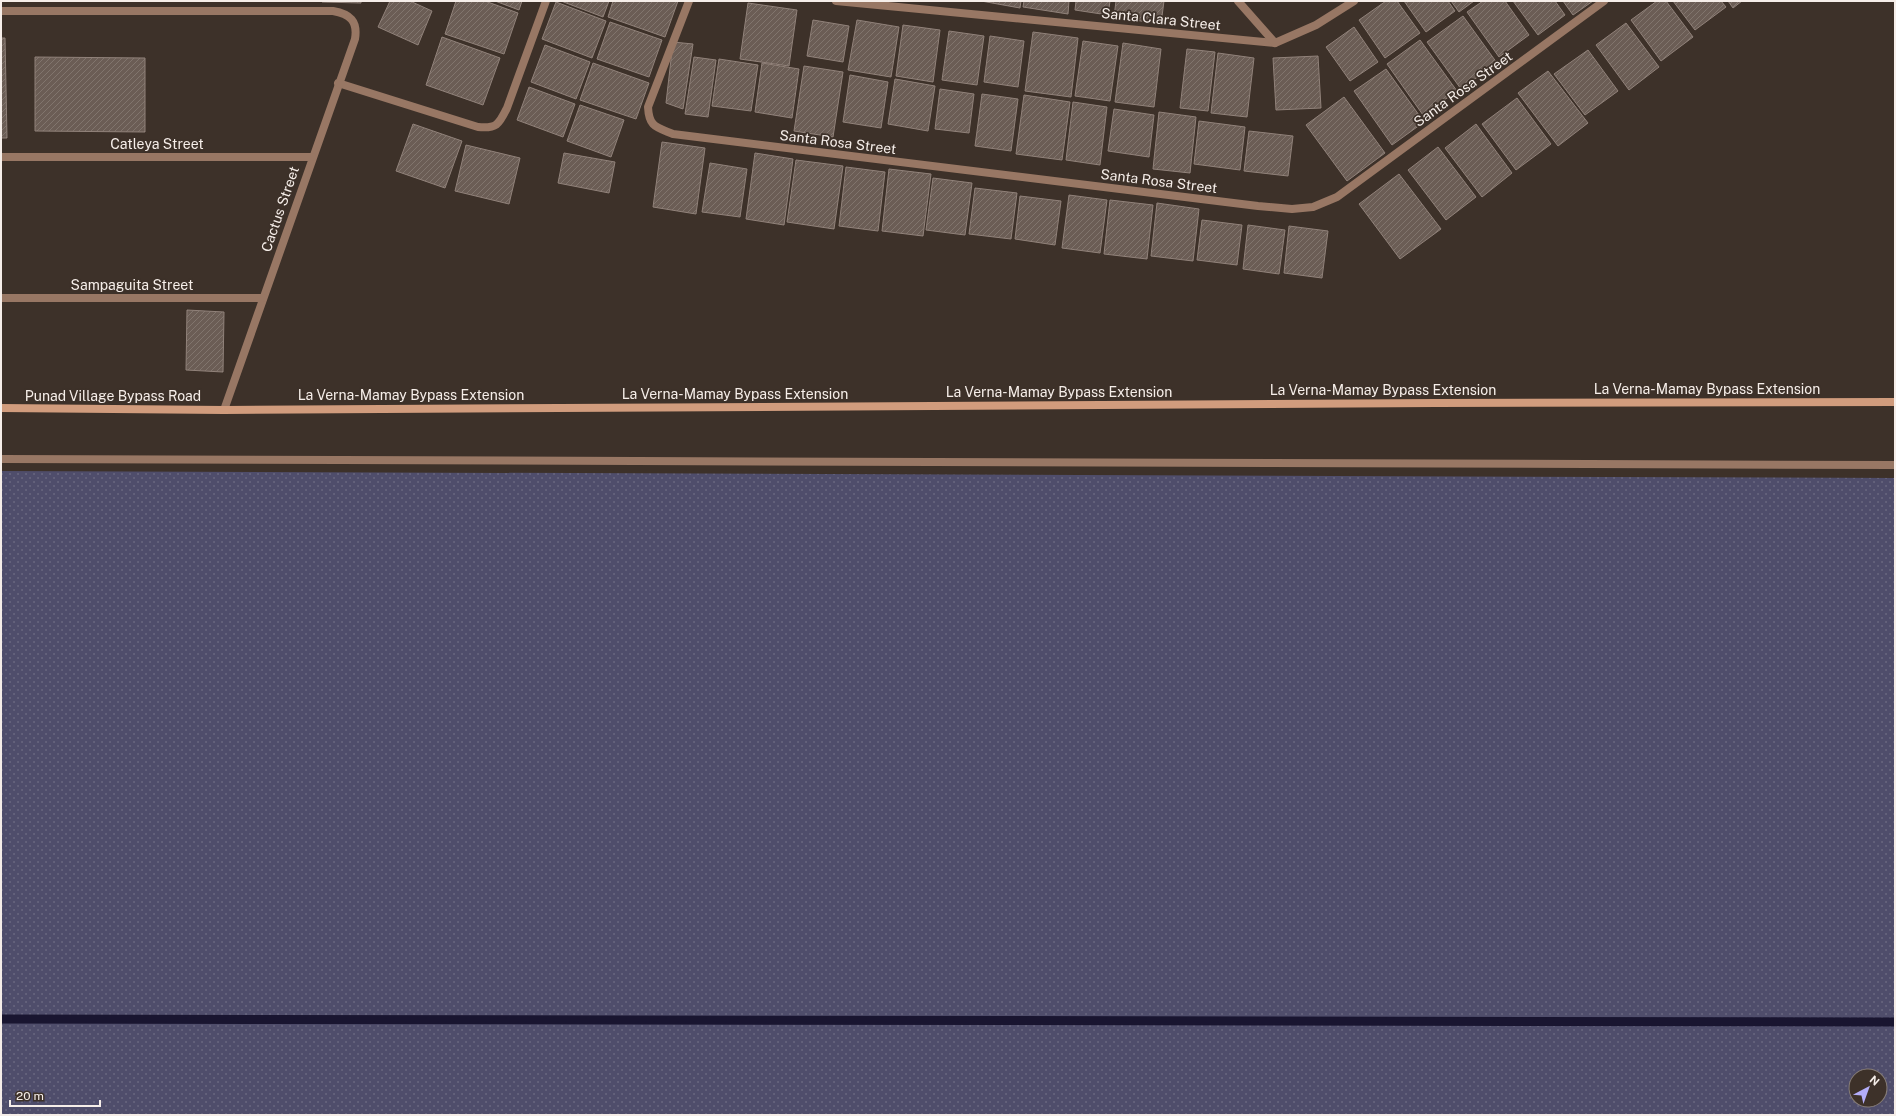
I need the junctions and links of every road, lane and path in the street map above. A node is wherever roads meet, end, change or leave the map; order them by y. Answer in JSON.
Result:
{"nodes":[{"id":1,"x":546,"y":1,"type":"edge"},
{"id":2,"x":689,"y":1,"type":"edge"},
{"id":3,"x":836,"y":1,"type":"edge"},
{"id":4,"x":1238,"y":1,"type":"edge"},
{"id":5,"x":1354,"y":1,"type":"edge"},
{"id":6,"x":1604,"y":1,"type":"edge"},
{"id":7,"x":1,"y":11,"type":"edge"},
{"id":8,"x":1275,"y":44,"type":"junction"},
{"id":9,"x":338,"y":83,"type":"junction"},
{"id":10,"x":1,"y":157,"type":"edge"},
{"id":11,"x":312,"y":157,"type":"junction"},
{"id":12,"x":1,"y":298,"type":"edge"},
{"id":13,"x":263,"y":298,"type":"junction"},
{"id":14,"x":1895,"y":402,"type":"edge"},
{"id":15,"x":1,"y":408,"type":"edge"},
{"id":16,"x":224,"y":410,"type":"junction"},
{"id":17,"x":1,"y":459,"type":"edge"},
{"id":18,"x":1895,"y":465,"type":"edge"}],
"edges":[{"from":1,"to":9,"type":"street"},
{"from":2,"to":6,"type":"street","name":"Santa Rosa Street"},
{"from":3,"to":8,"type":"street","name":"Santa Clara Street"},
{"from":4,"to":8,"type":"street"},
{"from":5,"to":8,"type":"street"},
{"from":7,"to":9,"type":"street","name":"Cactus Street"},
{"from":9,"to":11,"type":"street","name":"Cactus Street"},
{"from":10,"to":11,"type":"street","name":"Catleya Street"},
{"from":11,"to":13,"type":"street","name":"Cactus Street"},
{"from":12,"to":13,"type":"street","name":"Sampaguita Street"},
{"from":13,"to":16,"type":"street","name":"Cactus Street"},
{"from":14,"to":16,"type":"main road","name":"La Verna-Mamay Bypass Extension"},
{"from":15,"to":16,"type":"main road","name":"Punad Village Bypass Road"},
{"from":17,"to":18,"type":"street"}]}
